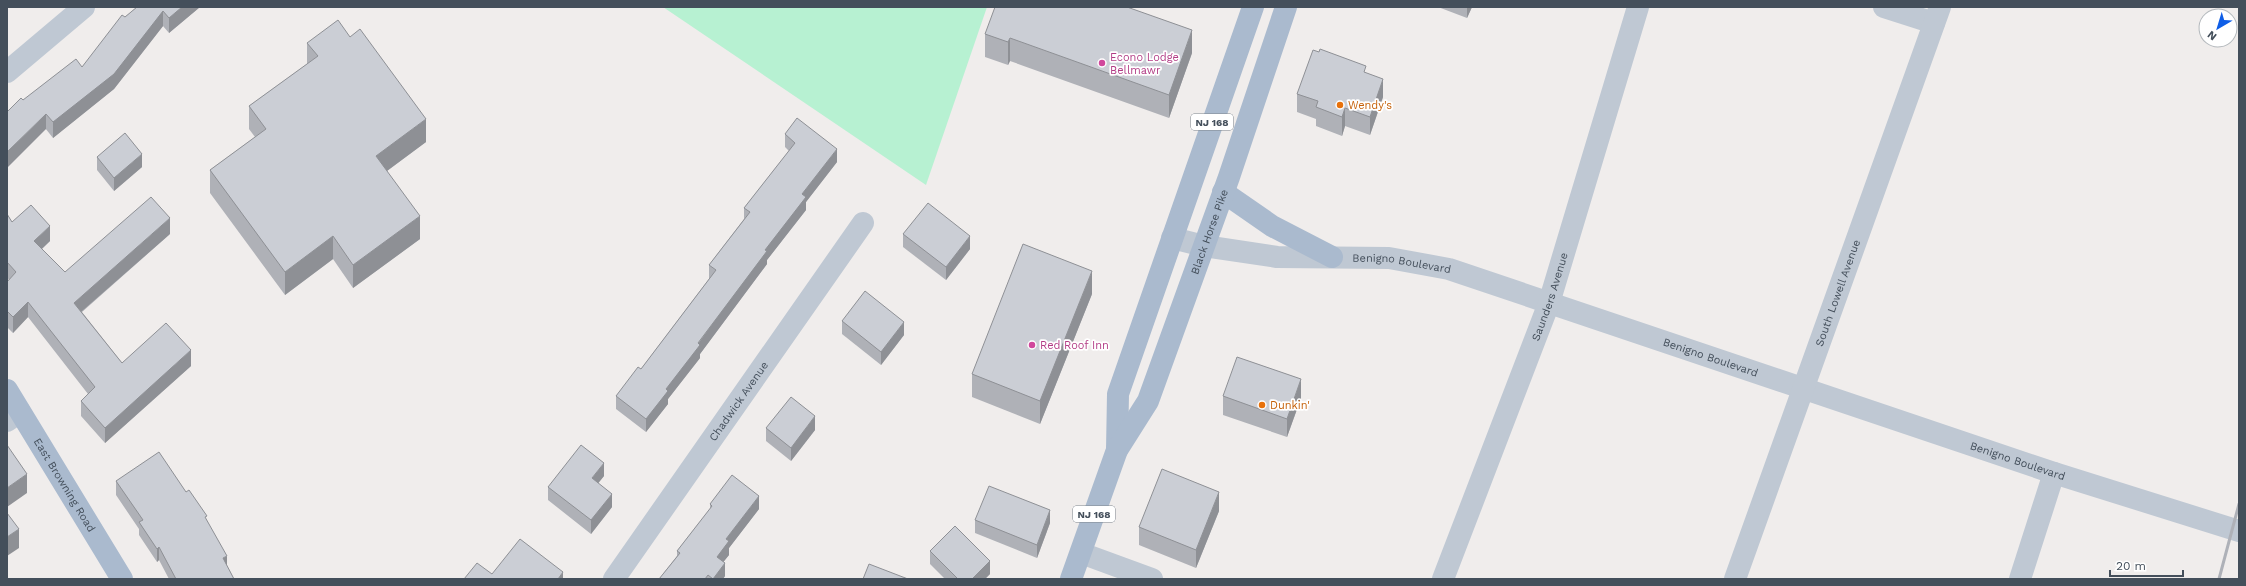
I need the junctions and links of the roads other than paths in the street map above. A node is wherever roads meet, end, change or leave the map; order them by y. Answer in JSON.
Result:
{"nodes":[{"id":1,"x":84,"y":7,"type":"edge"},
{"id":2,"x":1253,"y":7,"type":"edge"},
{"id":3,"x":1286,"y":7,"type":"edge"},
{"id":4,"x":1638,"y":7,"type":"edge"},
{"id":5,"x":1884,"y":7,"type":"edge"},
{"id":6,"x":1937,"y":15,"type":"edge"},
{"id":7,"x":7,"y":72,"type":"edge"},
{"id":8,"x":1223,"y":192,"type":"junction"},
{"id":9,"x":863,"y":223,"type":"dead end"},
{"id":10,"x":1172,"y":238,"type":"junction"},
{"id":11,"x":1204,"y":246,"type":"junction"},
{"id":12,"x":1332,"y":257,"type":"junction"},
{"id":13,"x":1549,"y":303,"type":"junction"},
{"id":14,"x":1802,"y":389,"type":"junction"},
{"id":15,"x":7,"y":390,"type":"edge"},
{"id":16,"x":14,"y":416,"type":"edge"},
{"id":17,"x":1117,"y":450,"type":"junction"},
{"id":18,"x":2054,"y":473,"type":"junction"},
{"id":19,"x":2239,"y":531,"type":"edge"},
{"id":20,"x":1081,"y":553,"type":"junction"},
{"id":21,"x":122,"y":579,"type":"edge"},
{"id":22,"x":614,"y":579,"type":"edge"},
{"id":23,"x":1072,"y":579,"type":"edge"},
{"id":24,"x":1152,"y":579,"type":"edge"},
{"id":25,"x":1443,"y":579,"type":"edge"},
{"id":26,"x":1735,"y":579,"type":"edge"},
{"id":27,"x":2020,"y":579,"type":"edge"}],
"edges":[{"from":1,"to":7,"type":"street"},
{"from":2,"to":10,"type":"main road","name":"Black Horse Pike","number":"NJ 168"},
{"from":3,"to":8,"type":"main road","name":"Black Horse Pike","number":"NJ 168"},
{"from":4,"to":13,"type":"street","name":"Saunders Avenue"},
{"from":5,"to":6,"type":"street"},
{"from":6,"to":14,"type":"street","name":"South Lowell Avenue"},
{"from":8,"to":11,"type":"main road","name":"Black Horse Pike","number":"NJ 168"},
{"from":8,"to":12,"type":"main road"},
{"from":9,"to":22,"type":"street","name":"Chadwick Avenue"},
{"from":10,"to":11,"type":"street","name":"Benigno Boulevard"},
{"from":10,"to":17,"type":"main road","name":"Black Horse Pike","number":"NJ 168"},
{"from":11,"to":12,"type":"street","name":"Benigno Boulevard"},
{"from":11,"to":17,"type":"main road","name":"Black Horse Pike","number":"NJ 168"},
{"from":12,"to":13,"type":"street","name":"Benigno Boulevard"},
{"from":13,"to":14,"type":"street","name":"Benigno Boulevard"},
{"from":13,"to":25,"type":"street","name":"Saunders Avenue"},
{"from":14,"to":18,"type":"street","name":"Benigno Boulevard"},
{"from":14,"to":26,"type":"street","name":"South Lowell Avenue"},
{"from":15,"to":16,"type":"main road","name":"East Browning Road"},
{"from":16,"to":21,"type":"main road","name":"East Browning Road"},
{"from":17,"to":20,"type":"main road","name":"Black Horse Pike","number":"NJ 168"},
{"from":18,"to":19,"type":"street","name":"Benigno Boulevard"},
{"from":18,"to":27,"type":"street"},
{"from":20,"to":23,"type":"main road","name":"Black Horse Pike","number":"NJ 168"},
{"from":20,"to":24,"type":"street"}]}
